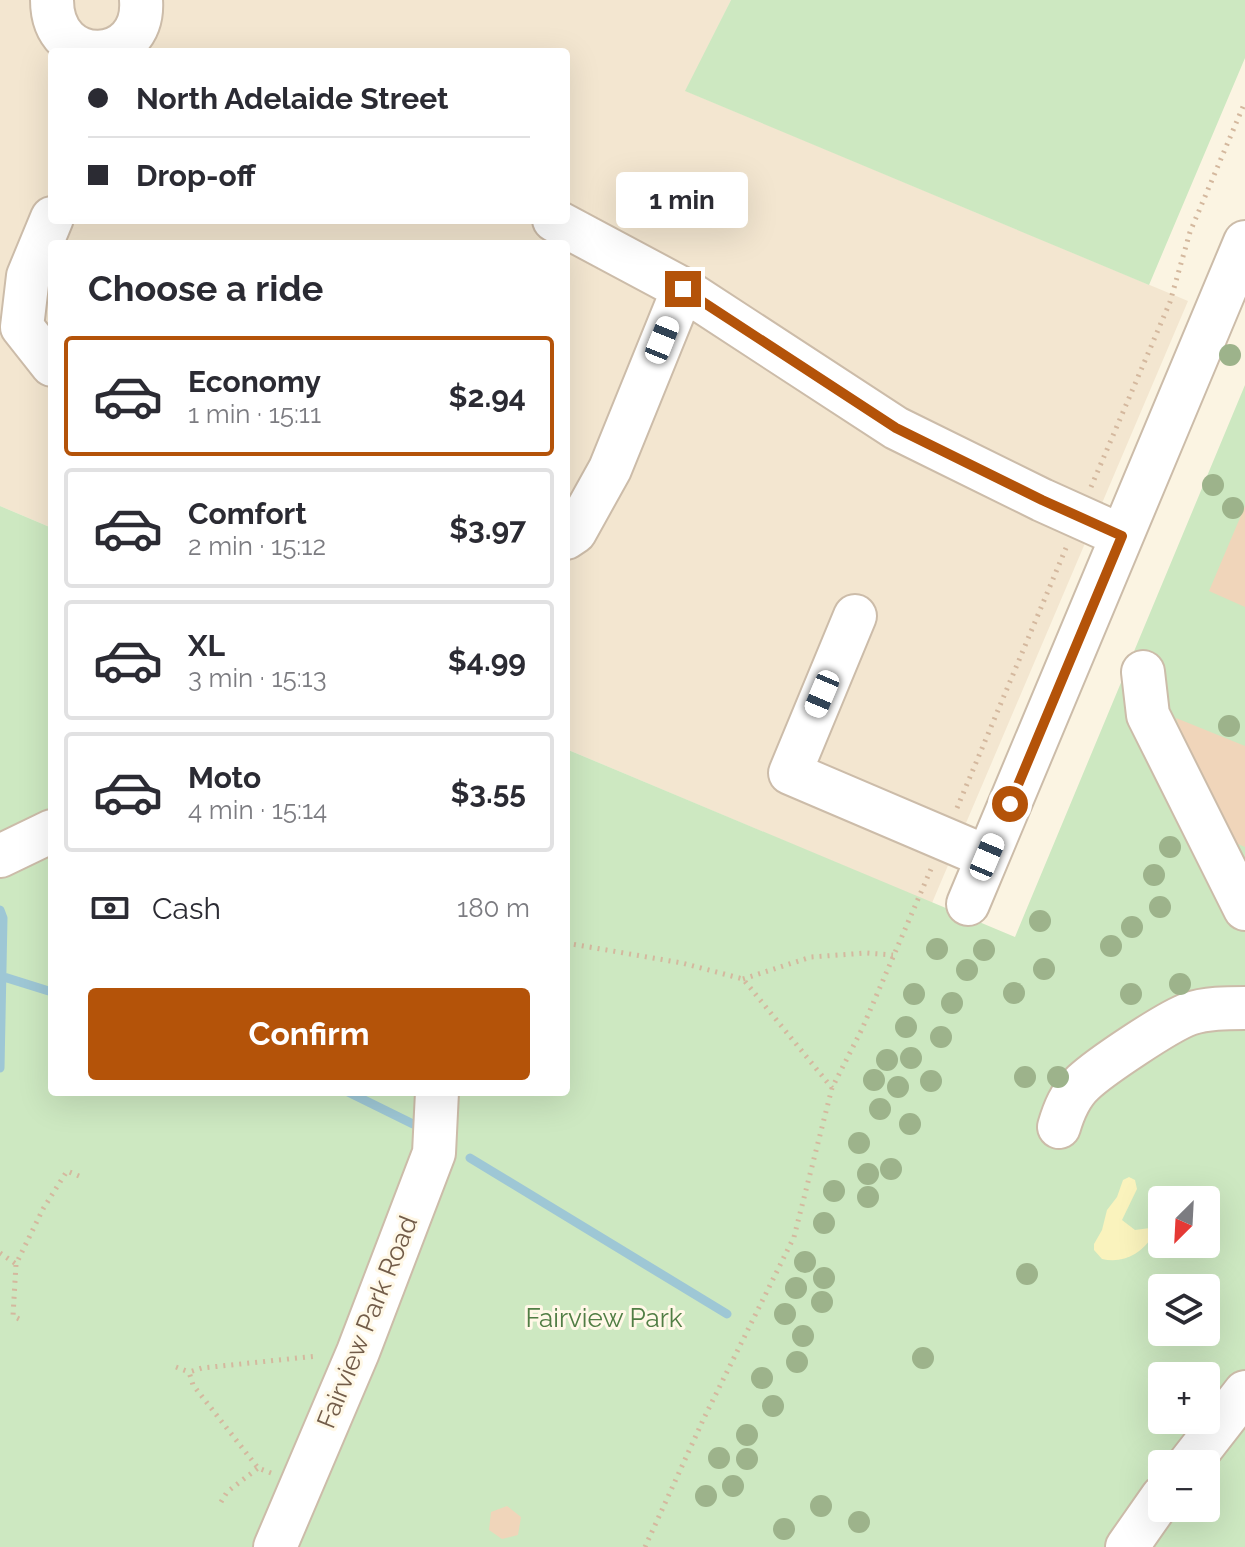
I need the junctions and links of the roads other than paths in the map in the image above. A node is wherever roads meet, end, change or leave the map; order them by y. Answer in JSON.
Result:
{"nodes":[{"id":1,"x":52,"y":0,"type":"edge"},
{"id":2,"x":141,"y":0,"type":"edge"},
{"id":3,"x":78,"y":48,"type":"edge"},
{"id":4,"x":117,"y":48,"type":"edge"},
{"id":5,"x":50,"y":224,"type":"edge"},
{"id":6,"x":561,"y":224,"type":"edge"},
{"id":7,"x":1245,"y":242,"type":"edge"},
{"id":8,"x":683,"y":289,"type":"junction"},
{"id":9,"x":48,"y":360,"type":"edge"},
{"id":10,"x":570,"y":535,"type":"edge"},
{"id":11,"x":1122,"y":536,"type":"junction"},
{"id":12,"x":855,"y":616,"type":"dead end"},
{"id":13,"x":1143,"y":672,"type":"dead end"},
{"id":14,"x":48,"y":833,"type":"edge"},
{"id":15,"x":0,"y":856,"type":"edge"},
{"id":16,"x":987,"y":857,"type":"junction"},
{"id":17,"x":968,"y":904,"type":"dead end"},
{"id":18,"x":1245,"y":909,"type":"edge"},
{"id":19,"x":1245,"y":1008,"type":"edge"},
{"id":20,"x":437,"y":1096,"type":"edge"},
{"id":21,"x":1059,"y":1127,"type":"dead end"},
{"id":22,"x":1245,"y":1392,"type":"edge"},
{"id":23,"x":1200,"y":1450,"type":"edge"},
{"id":24,"x":1148,"y":1517,"type":"edge"},
{"id":25,"x":275,"y":1547,"type":"edge"},
{"id":26,"x":1127,"y":1547,"type":"edge"}],
"edges":[{"from":1,"to":3,"type":"street"},
{"from":2,"to":4,"type":"street"},
{"from":5,"to":9,"type":"street"},
{"from":6,"to":8,"type":"street"},
{"from":7,"to":11,"type":"street"},
{"from":8,"to":10,"type":"street"},
{"from":8,"to":11,"type":"street"},
{"from":11,"to":16,"type":"street"},
{"from":12,"to":16,"type":"street"},
{"from":13,"to":18,"type":"street"},
{"from":14,"to":15,"type":"street"},
{"from":16,"to":17,"type":"street"},
{"from":19,"to":21,"type":"street"},
{"from":20,"to":25,"type":"street","name":"Fairview Park Road"},
{"from":22,"to":23,"type":"street"},
{"from":24,"to":26,"type":"street"}]}
